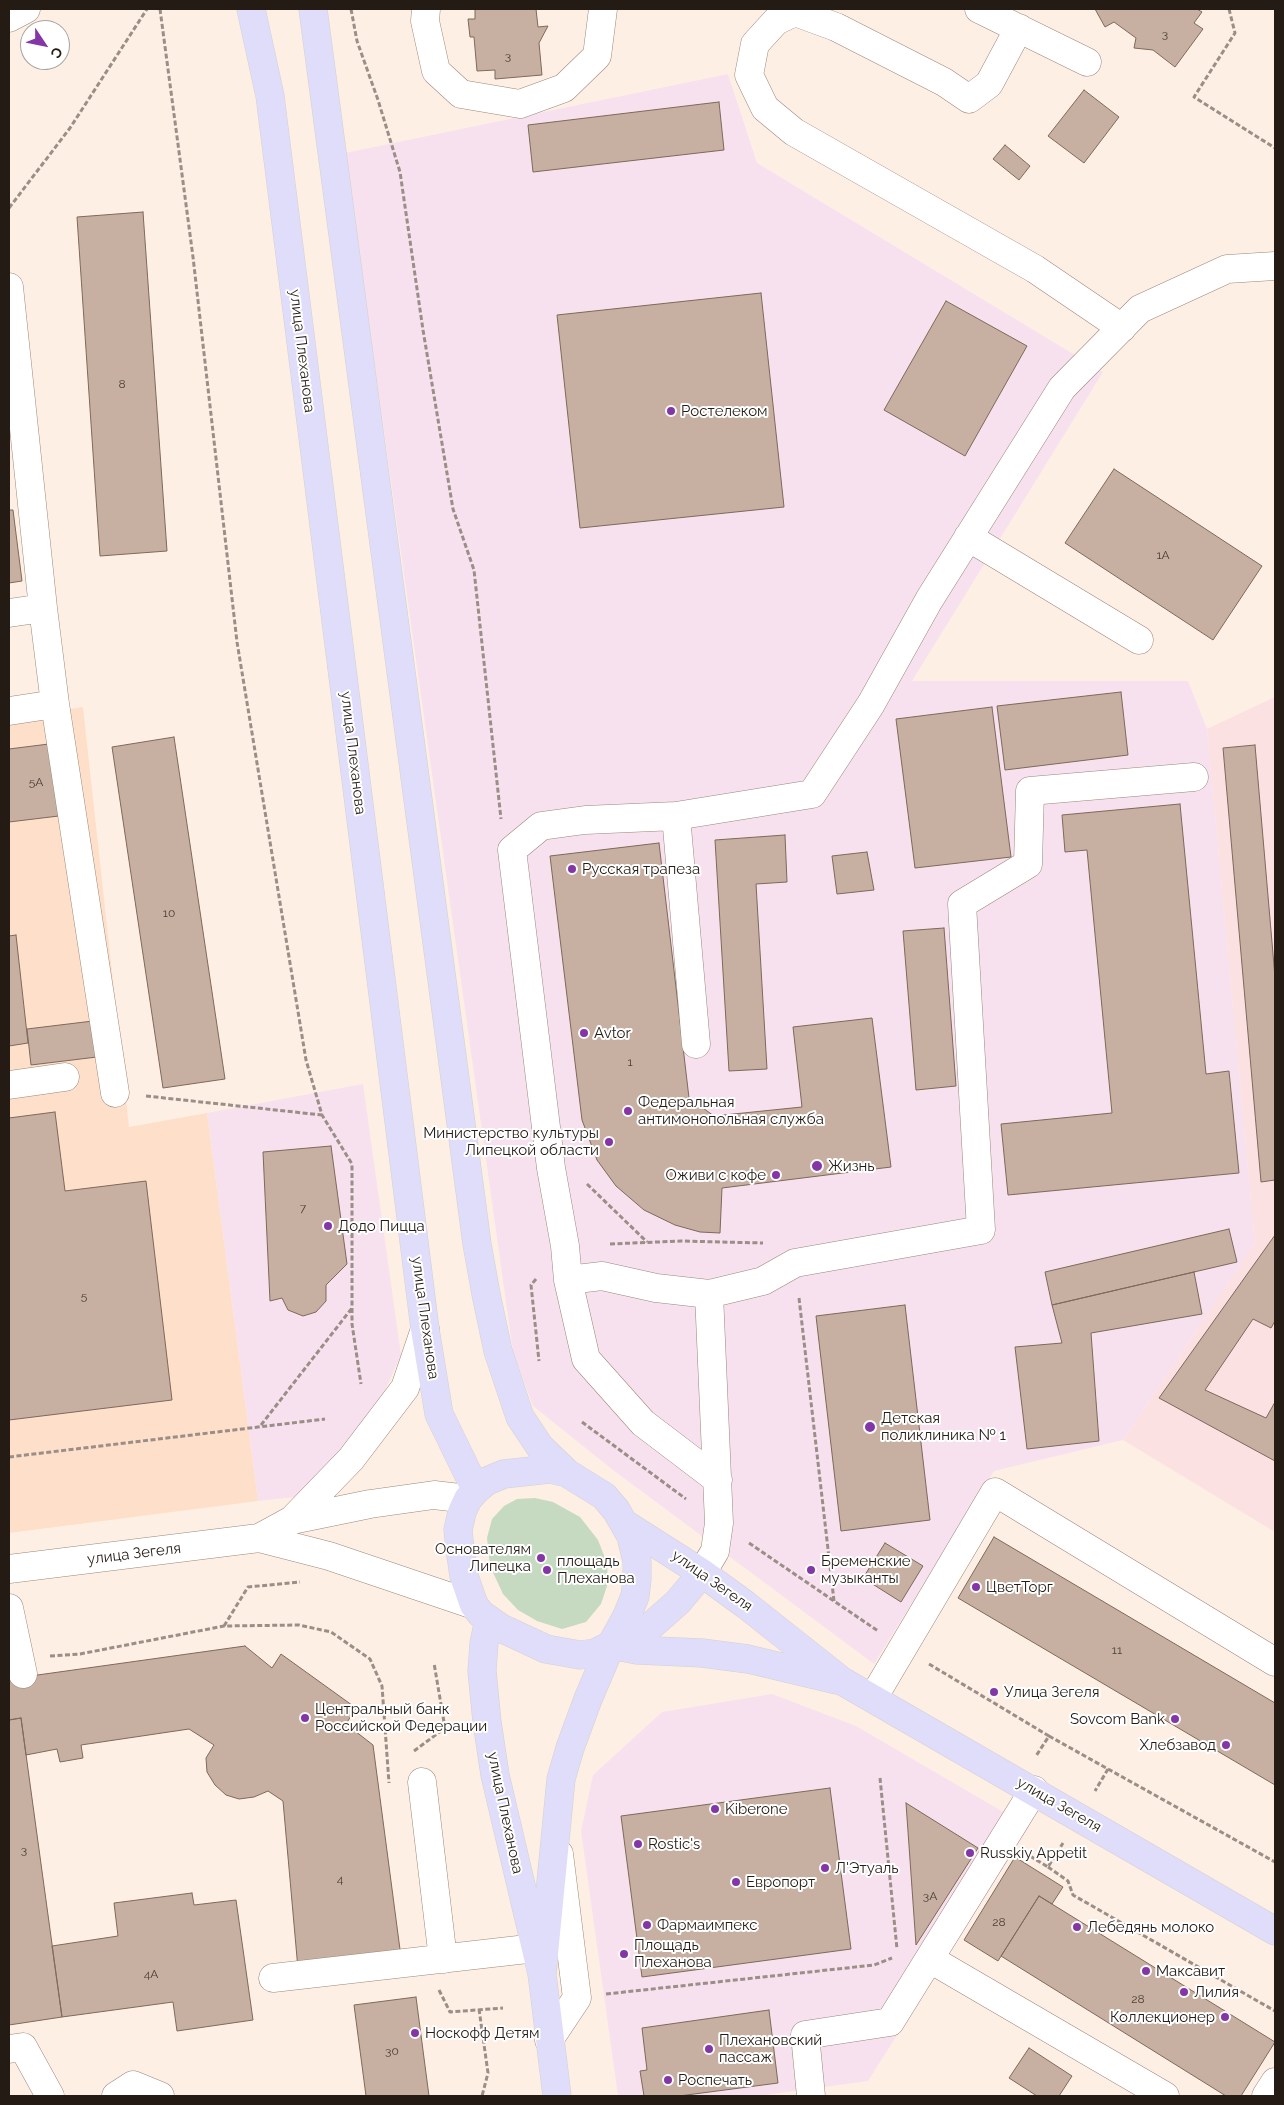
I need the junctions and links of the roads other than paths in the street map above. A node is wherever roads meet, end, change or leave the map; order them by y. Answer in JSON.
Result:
{"nodes":[{"id":1,"x":26,"y":9,"type":"edge"},
{"id":2,"x":251,"y":9,"type":"edge"},
{"id":3,"x":313,"y":9,"type":"edge"},
{"id":4,"x":426,"y":9,"type":"edge"},
{"id":5,"x":603,"y":9,"type":"edge"},
{"id":6,"x":979,"y":9,"type":"edge"},
{"id":7,"x":9,"y":18,"type":"edge"},
{"id":8,"x":1019,"y":28,"type":"junction"},
{"id":9,"x":1087,"y":62,"type":"dead end"},
{"id":10,"x":1275,"y":266,"type":"edge"},
{"id":11,"x":9,"y":287,"type":"edge"},
{"id":12,"x":1122,"y":328,"type":"junction"},
{"id":13,"x":19,"y":474,"type":"edge"},
{"id":14,"x":968,"y":537,"type":"junction"},
{"id":15,"x":43,"y":608,"type":"junction"},
{"id":16,"x":9,"y":613,"type":"edge"},
{"id":17,"x":1140,"y":640,"type":"dead end"},
{"id":18,"x":56,"y":704,"type":"junction"},
{"id":19,"x":9,"y":711,"type":"edge"},
{"id":20,"x":1194,"y":777,"type":"dead end"},
{"id":21,"x":676,"y":816,"type":"junction"},
{"id":22,"x":696,"y":1044,"type":"dead end"},
{"id":23,"x":65,"y":1078,"type":"dead end"},
{"id":24,"x":9,"y":1085,"type":"edge"},
{"id":25,"x":115,"y":1093,"type":"road end"},
{"id":26,"x":568,"y":1280,"type":"junction"},
{"id":27,"x":709,"y":1294,"type":"junction"},
{"id":28,"x":425,"y":1329,"type":"junction"},
{"id":29,"x":567,"y":1472,"type":"junction"},
{"id":30,"x":718,"y":1480,"type":"junction"},
{"id":31,"x":472,"y":1494,"type":"junction"},
{"id":32,"x":292,"y":1520,"type":"junction"},
{"id":33,"x":625,"y":1524,"type":"junction"},
{"id":34,"x":260,"y":1538,"type":"junction"},
{"id":35,"x":9,"y":1569,"type":"edge"},
{"id":36,"x":702,"y":1573,"type":"junction"},
{"id":37,"x":9,"y":1608,"type":"edge"},
{"id":38,"x":482,"y":1612,"type":"junction"},
{"id":39,"x":611,"y":1645,"type":"junction"},
{"id":40,"x":1275,"y":1662,"type":"edge"},
{"id":41,"x":23,"y":1674,"type":"dead end"},
{"id":42,"x":842,"y":1681,"type":"junction"},
{"id":43,"x":872,"y":1698,"type":"junction"},
{"id":44,"x":422,"y":1782,"type":"dead end"},
{"id":45,"x":1027,"y":1786,"type":"junction"},
{"id":46,"x":556,"y":1831,"type":"junction"},
{"id":47,"x":1275,"y":1931,"type":"edge"},
{"id":48,"x":930,"y":1959,"type":"junction"},
{"id":49,"x":433,"y":1960,"type":"junction"},
{"id":50,"x":539,"y":1961,"type":"junction"},
{"id":51,"x":273,"y":1978,"type":"dead end"},
{"id":52,"x":549,"y":2040,"type":"junction"},
{"id":53,"x":9,"y":2049,"type":"edge"},
{"id":54,"x":1275,"y":2082,"type":"edge"},
{"id":55,"x":50,"y":2096,"type":"edge"},
{"id":56,"x":116,"y":2096,"type":"edge"},
{"id":57,"x":160,"y":2096,"type":"edge"},
{"id":58,"x":557,"y":2096,"type":"edge"},
{"id":59,"x":811,"y":2096,"type":"edge"},
{"id":60,"x":1165,"y":2096,"type":"edge"},
{"id":61,"x":1266,"y":2096,"type":"edge"}],
"edges":[{"from":1,"to":7,"type":"street"},
{"from":2,"to":28,"type":"main road","name":"улица Плеханова"},
{"from":3,"to":29,"type":"main road"},
{"from":4,"to":5,"type":"street"},
{"from":6,"to":8,"type":"street"},
{"from":8,"to":9,"type":"street"},
{"from":8,"to":12,"type":"street"},
{"from":10,"to":12,"type":"street"},
{"from":11,"to":13,"type":"street"},
{"from":12,"to":14,"type":"street"},
{"from":13,"to":15,"type":"street"},
{"from":14,"to":17,"type":"street"},
{"from":14,"to":21,"type":"street"},
{"from":15,"to":16,"type":"street"},
{"from":15,"to":18,"type":"street"},
{"from":18,"to":19,"type":"street"},
{"from":18,"to":25,"type":"street"},
{"from":20,"to":27,"type":"street"},
{"from":21,"to":22,"type":"street"},
{"from":21,"to":26,"type":"street"},
{"from":23,"to":24,"type":"street"},
{"from":26,"to":27,"type":"street"},
{"from":26,"to":30,"type":"street"},
{"from":27,"to":30,"type":"street"},
{"from":28,"to":31,"type":"main road","name":"улица Плеханова"},
{"from":28,"to":32,"type":"street","name":"улица Зегеля"},
{"from":29,"to":31,"type":"main road"},
{"from":29,"to":33,"type":"main road"},
{"from":30,"to":36,"type":"street"},
{"from":31,"to":32,"type":"street","name":"улица Зегеля"},
{"from":31,"to":38,"type":"main road"},
{"from":32,"to":34,"type":"street","name":"улица Зегеля"},
{"from":33,"to":36,"type":"main road","name":"улица Зегеля"},
{"from":33,"to":39,"type":"main road"},
{"from":34,"to":35,"type":"street","name":"улица Зегеля"},
{"from":34,"to":38,"type":"street","name":"улица Зегеля"},
{"from":36,"to":39,"type":"main road"},
{"from":36,"to":42,"type":"main road","name":"улица Зегеля"},
{"from":37,"to":41,"type":"street"},
{"from":38,"to":39,"type":"main road"},
{"from":38,"to":50,"type":"main road","name":"улица Плеханова"},
{"from":39,"to":42,"type":"main road","name":"улица Зегеля"},
{"from":39,"to":46,"type":"main road","name":"улица Плеханова"},
{"from":40,"to":43,"type":"street"},
{"from":42,"to":43,"type":"main road","name":"улица Зегеля"},
{"from":43,"to":45,"type":"main road","name":"улица Зегеля"},
{"from":44,"to":49,"type":"street"},
{"from":45,"to":47,"type":"main road","name":"улица Зегеля"},
{"from":45,"to":48,"type":"street"},
{"from":46,"to":50,"type":"main road","name":"улица Плеханова"},
{"from":46,"to":52,"type":"street"},
{"from":48,"to":59,"type":"street"},
{"from":48,"to":60,"type":"street"},
{"from":49,"to":50,"type":"street"},
{"from":49,"to":51,"type":"street"},
{"from":50,"to":52,"type":"main road","name":"улица Плеханова"},
{"from":52,"to":58,"type":"main road","name":"улица Плеханова"},
{"from":53,"to":55,"type":"street"},
{"from":54,"to":61,"type":"street"},
{"from":56,"to":57,"type":"street"}]}
